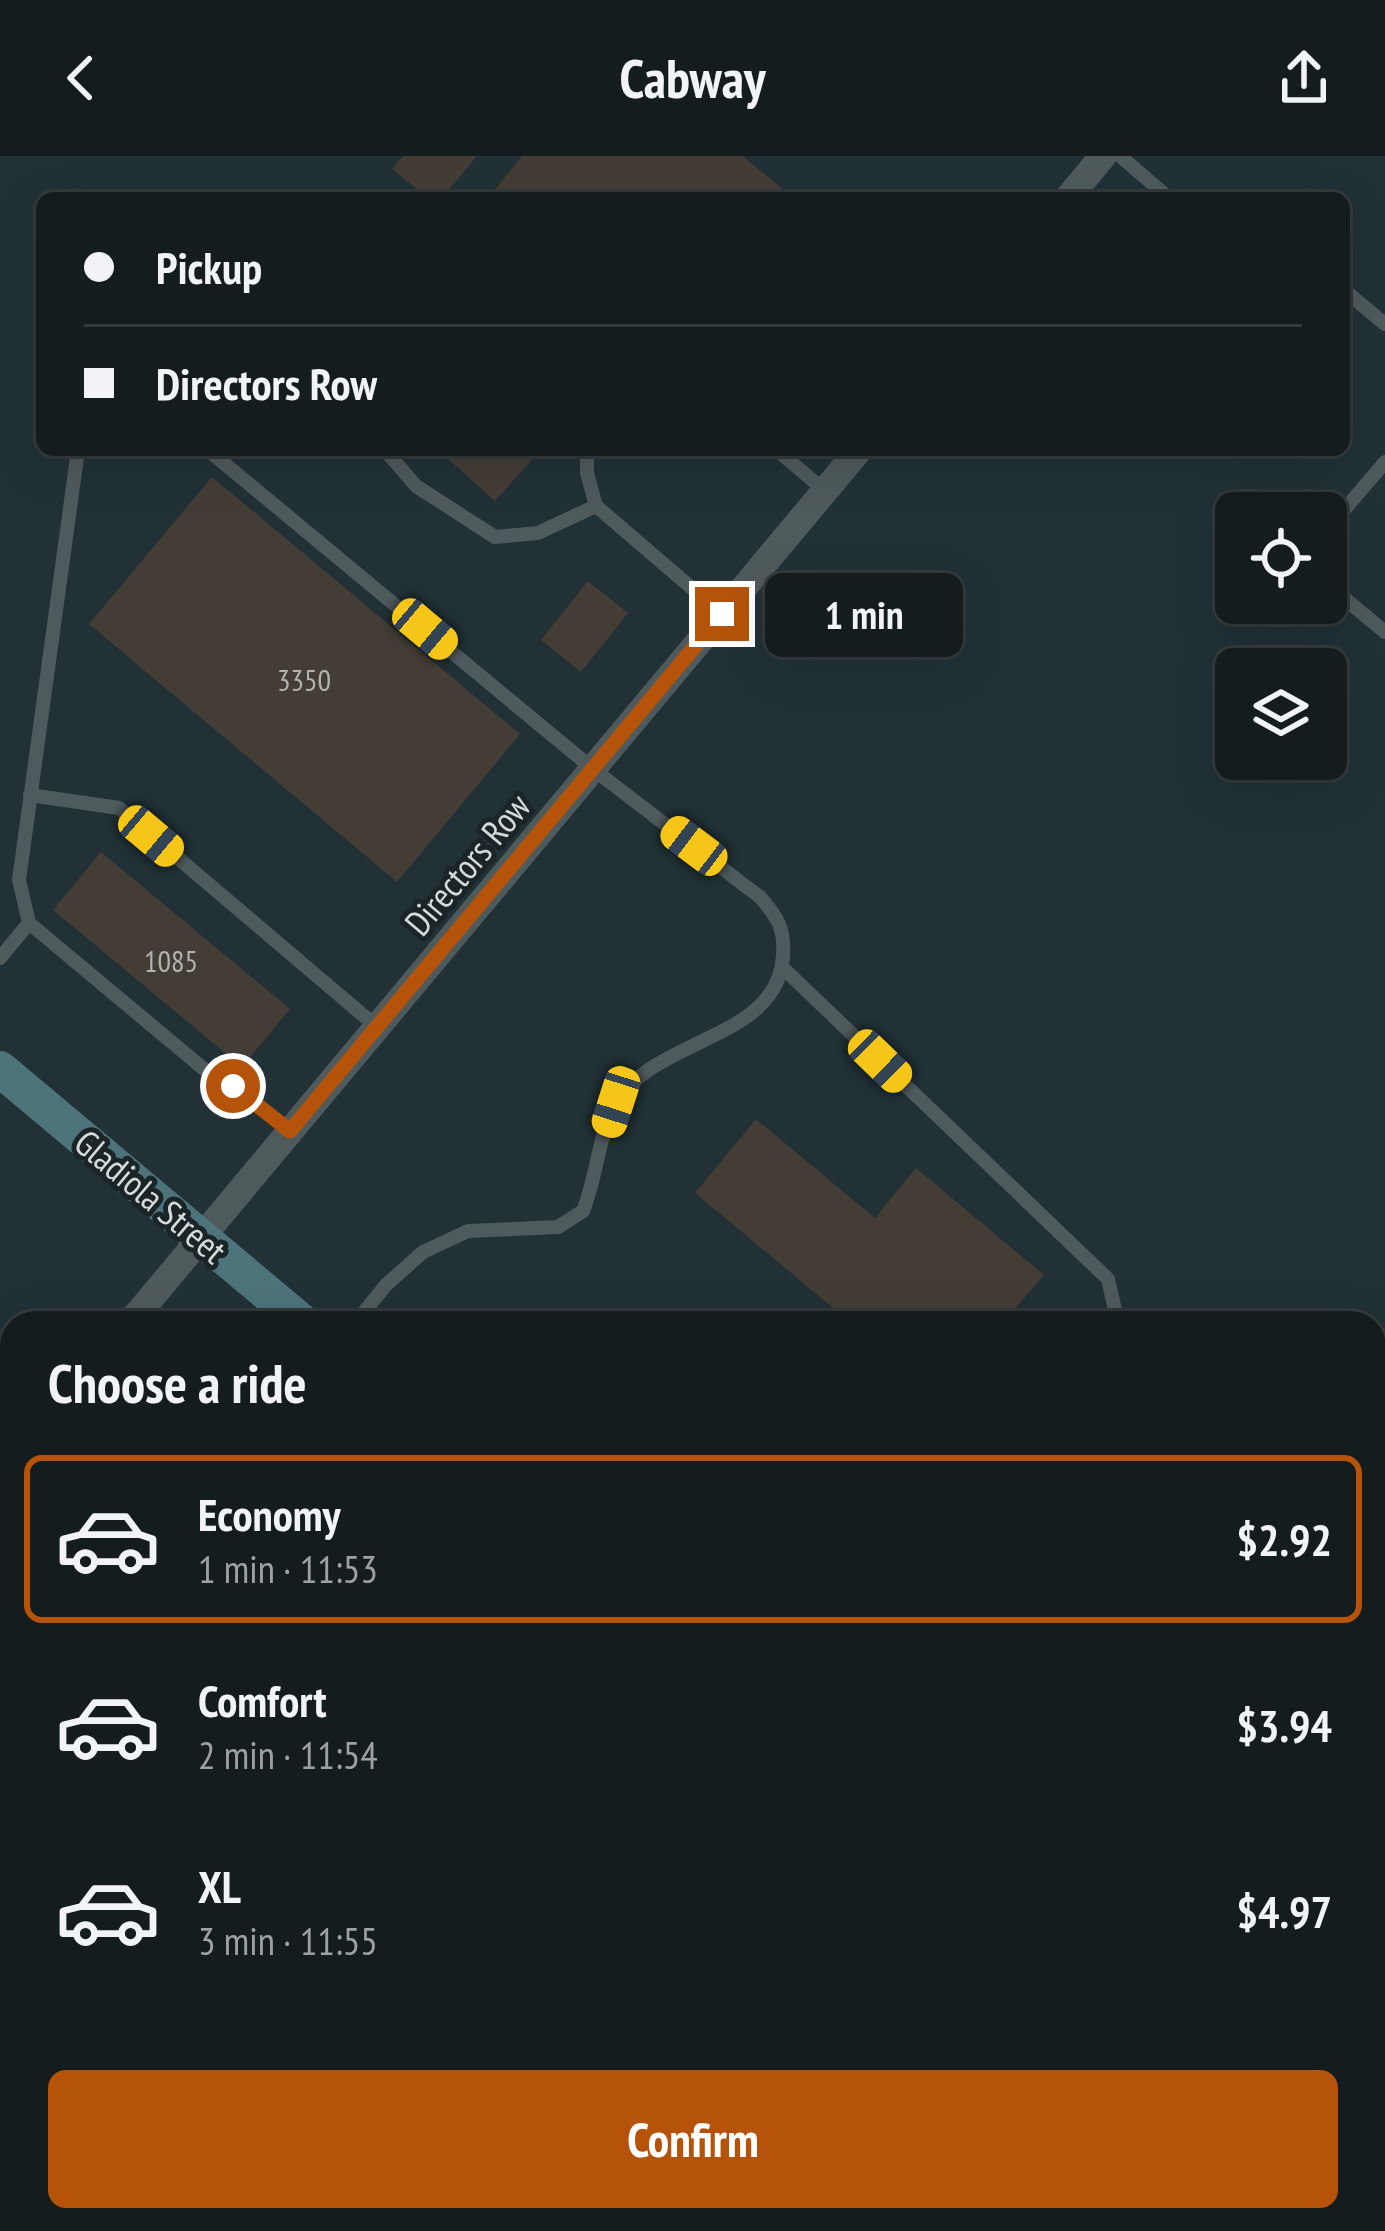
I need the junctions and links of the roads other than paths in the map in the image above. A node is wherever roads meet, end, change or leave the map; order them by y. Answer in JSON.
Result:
{"nodes":[{"id":1,"x":1103,"y":156,"type":"edge"},
{"id":2,"x":1120,"y":156,"type":"edge"},
{"id":3,"x":1074,"y":192,"type":"edge"},
{"id":4,"x":1162,"y":192,"type":"edge"},
{"id":5,"x":1350,"y":295,"type":"edge"},
{"id":6,"x":1385,"y":324,"type":"edge"},
{"id":7,"x":77,"y":456,"type":"edge"},
{"id":8,"x":215,"y":456,"type":"edge"},
{"id":9,"x":390,"y":456,"type":"edge"},
{"id":10,"x":587,"y":456,"type":"edge"},
{"id":11,"x":784,"y":456,"type":"edge"},
{"id":12,"x":854,"y":456,"type":"edge"},
{"id":13,"x":1385,"y":462,"type":"edge"},
{"id":14,"x":825,"y":490,"type":"junction"},
{"id":15,"x":596,"y":506,"type":"junction"},
{"id":16,"x":1347,"y":506,"type":"edge"},
{"id":17,"x":1347,"y":600,"type":"edge"},
{"id":18,"x":722,"y":614,"type":"junction"},
{"id":19,"x":1385,"y":632,"type":"edge"},
{"id":20,"x":593,"y":769,"type":"junction"},
{"id":21,"x":30,"y":795,"type":"junction"},
{"id":22,"x":28,"y":923,"type":"junction"},
{"id":23,"x":0,"y":958,"type":"edge"},
{"id":24,"x":783,"y":968,"type":"junction"},
{"id":25,"x":377,"y":1027,"type":"junction"},
{"id":26,"x":0,"y":1069,"type":"edge"},
{"id":27,"x":290,"y":1131,"type":"junction"},
{"id":28,"x":202,"y":1238,"type":"junction"},
{"id":29,"x":140,"y":1311,"type":"edge"},
{"id":30,"x":289,"y":1311,"type":"edge"},
{"id":31,"x":365,"y":1311,"type":"edge"},
{"id":32,"x":1115,"y":1311,"type":"edge"}],
"edges":[{"from":1,"to":3,"type":"street"},
{"from":2,"to":4,"type":"lane"},
{"from":5,"to":6,"type":"lane"},
{"from":7,"to":21,"type":"lane"},
{"from":8,"to":20,"type":"lane"},
{"from":9,"to":15,"type":"lane"},
{"from":10,"to":15,"type":"lane"},
{"from":11,"to":14,"type":"lane"},
{"from":12,"to":14,"type":"street","name":"Directors Row"},
{"from":13,"to":16,"type":"lane"},
{"from":14,"to":18,"type":"street","name":"Directors Row"},
{"from":15,"to":18,"type":"lane"},
{"from":17,"to":19,"type":"lane"},
{"from":18,"to":20,"type":"street","name":"Directors Row"},
{"from":20,"to":24,"type":"lane"},
{"from":20,"to":25,"type":"street","name":"Directors Row"},
{"from":21,"to":22,"type":"lane"},
{"from":21,"to":25,"type":"lane"},
{"from":22,"to":23,"type":"lane"},
{"from":22,"to":27,"type":"lane"},
{"from":24,"to":31,"type":"lane"},
{"from":24,"to":32,"type":"lane"},
{"from":25,"to":27,"type":"street","name":"Directors Row"},
{"from":26,"to":28,"type":"street","name":"Gladiola Street"},
{"from":27,"to":28,"type":"street","name":"Directors Row"},
{"from":28,"to":29,"type":"street","name":"Directors Row"},
{"from":28,"to":30,"type":"street","name":"Gladiola Street"}]}
